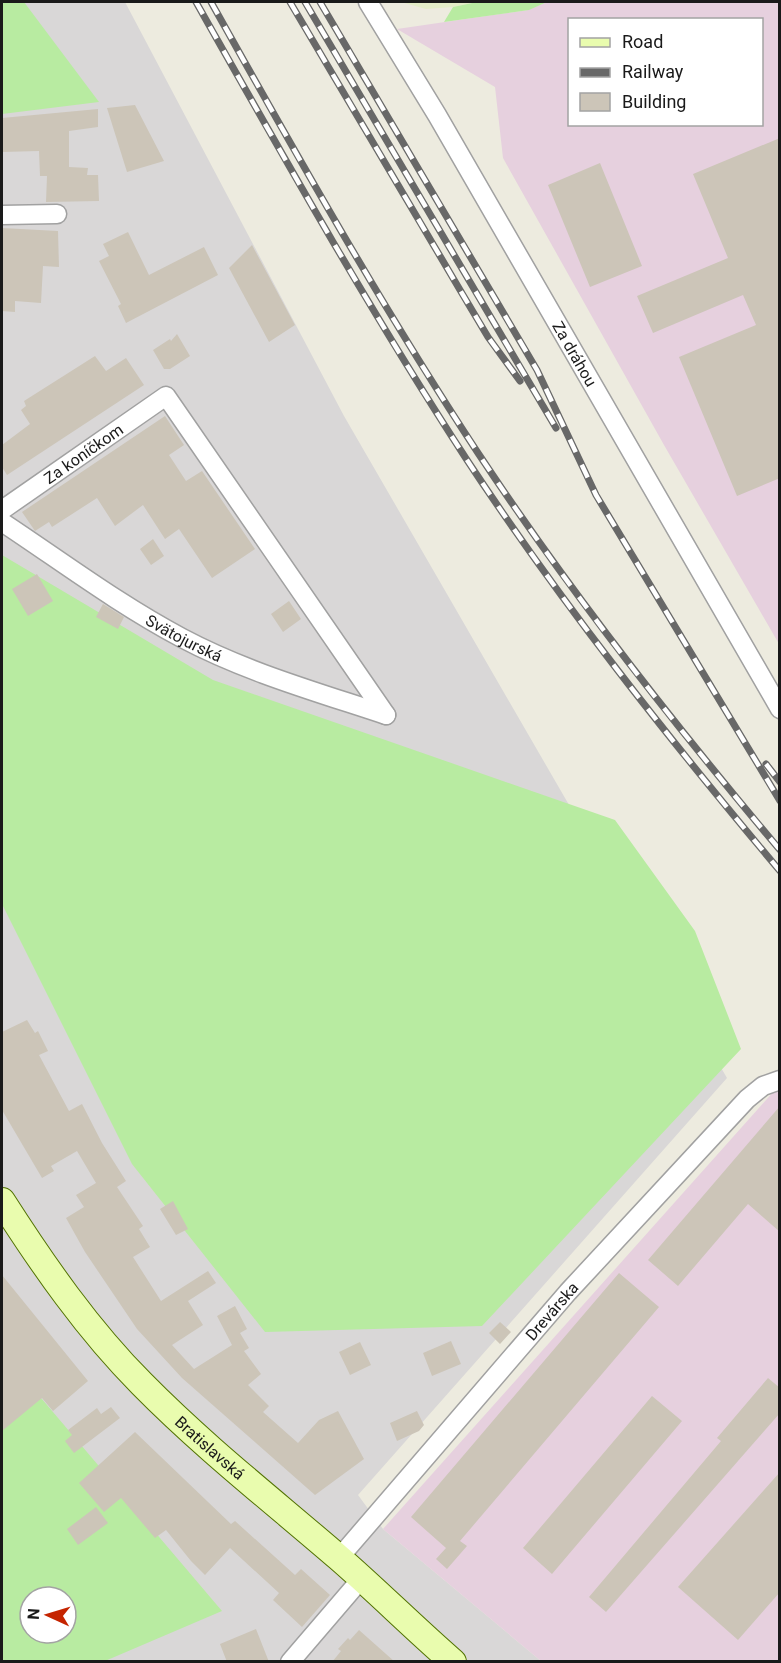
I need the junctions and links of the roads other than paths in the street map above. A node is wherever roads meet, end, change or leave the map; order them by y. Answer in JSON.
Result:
{"nodes":[{"id":1,"x":368,"y":2,"type":"edge"},
{"id":2,"x":57,"y":214,"type":"dead end"},
{"id":3,"x":2,"y":215,"type":"edge"},
{"id":4,"x":2,"y":510,"type":"edge"},
{"id":5,"x":2,"y":522,"type":"edge"},
{"id":6,"x":780,"y":709,"type":"edge"},
{"id":7,"x":386,"y":715,"type":"joint"},
{"id":8,"x":780,"y":1080,"type":"edge"},
{"id":9,"x":2,"y":1201,"type":"edge"},
{"id":10,"x":339,"y":1558,"type":"junction"},
{"id":11,"x":362,"y":1578,"type":"junction"},
{"id":12,"x":290,"y":1662,"type":"edge"},
{"id":13,"x":453,"y":1662,"type":"edge"}],
"edges":[{"from":1,"to":6,"type":"street","name":"Za dráhou"},
{"from":2,"to":3,"type":"street"},
{"from":4,"to":7,"type":"street","name":"Za koníčkom"},
{"from":5,"to":7,"type":"street","name":"Svätojurská"},
{"from":8,"to":10,"type":"street","name":"Drevárska"},
{"from":9,"to":10,"type":"main road","name":"Bratislavská"},
{"from":10,"to":11,"type":"main road","name":"Bratislavská"},
{"from":11,"to":12,"type":"street"},
{"from":11,"to":13,"type":"main road","name":"Bratislavská"}]}
